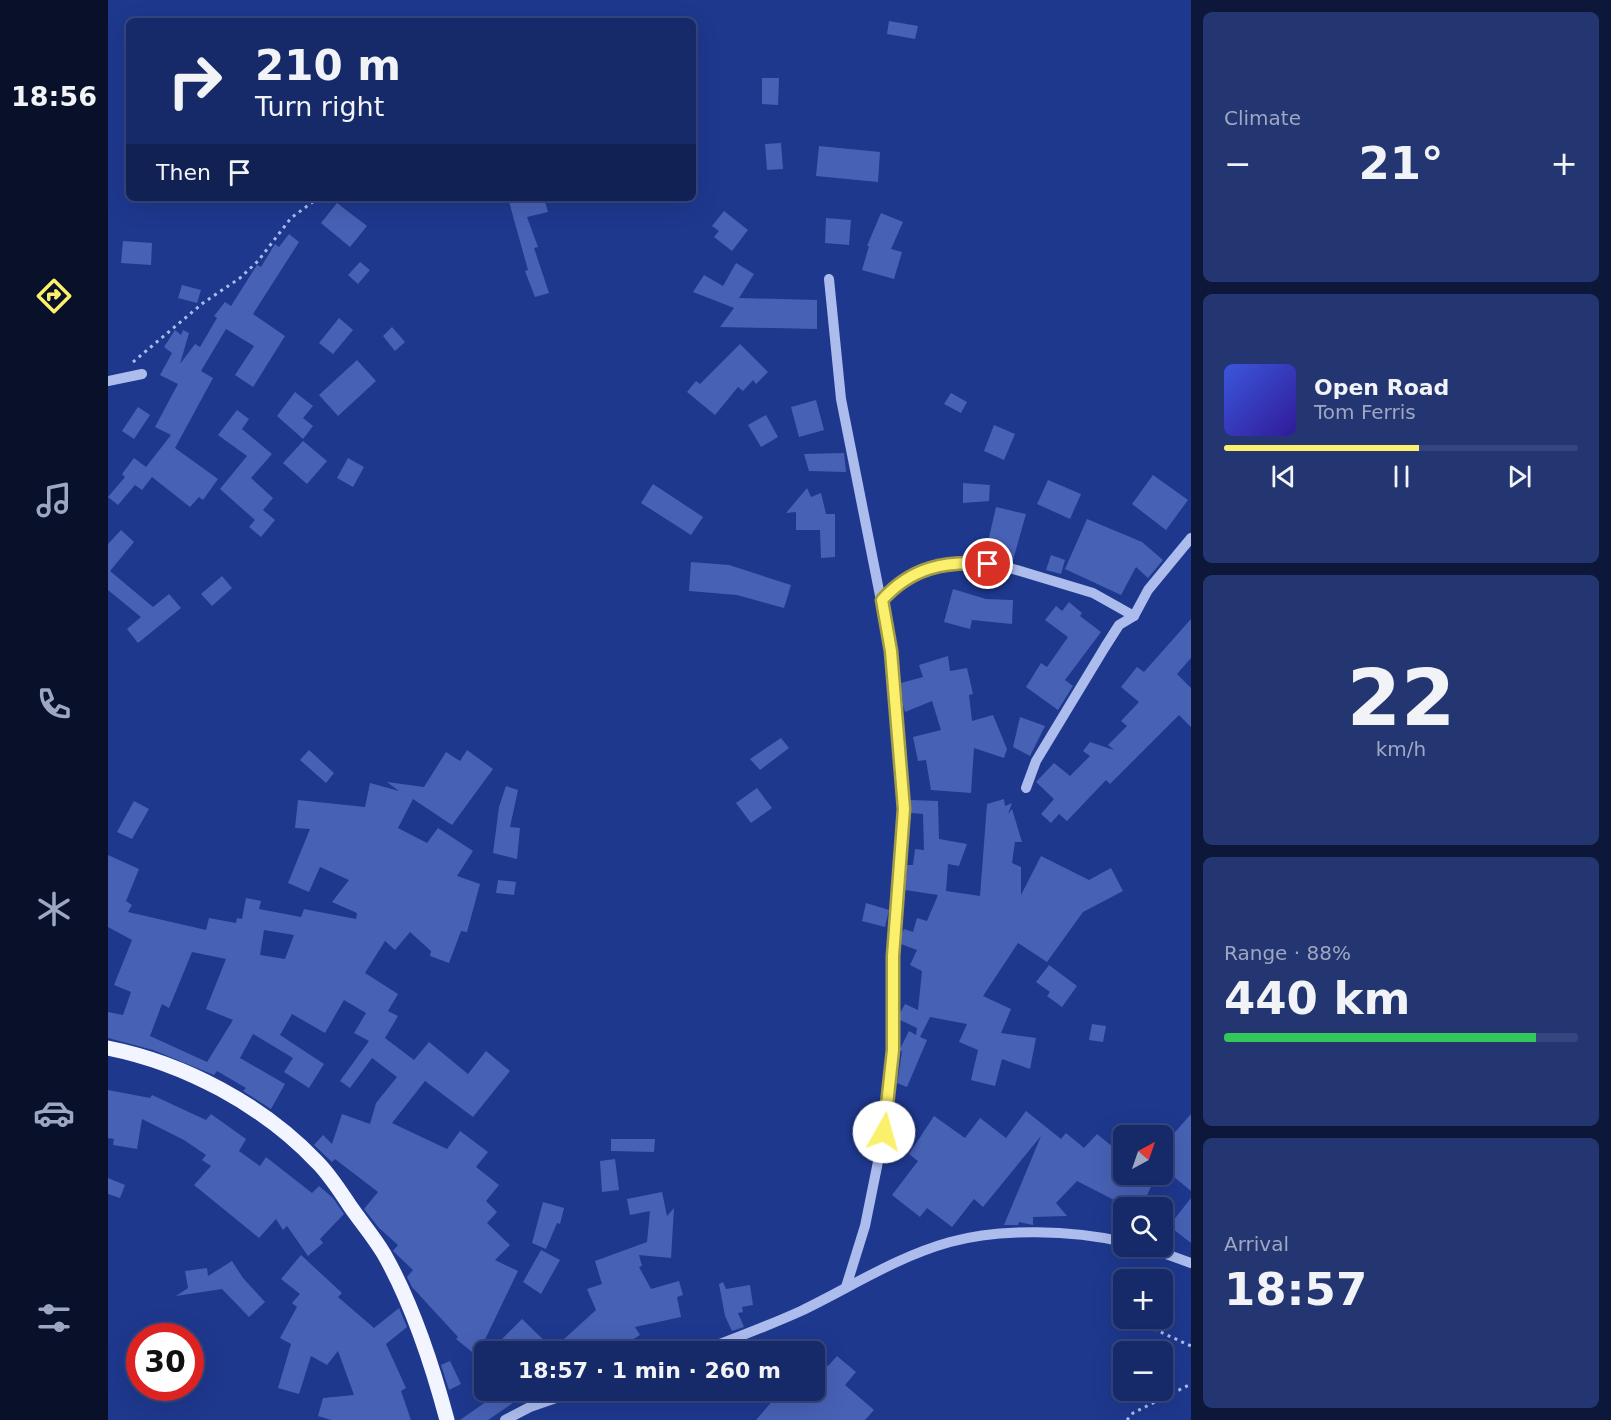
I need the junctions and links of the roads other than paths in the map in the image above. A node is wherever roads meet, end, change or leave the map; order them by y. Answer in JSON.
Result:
{"nodes":[{"id":1,"x":829,"y":279,"type":"dead end"},
{"id":2,"x":142,"y":374,"type":"dead end"},
{"id":3,"x":112,"y":379,"type":"edge"},
{"id":4,"x":1191,"y":538,"type":"edge"},
{"id":5,"x":882,"y":600,"type":"junction"},
{"id":6,"x":1134,"y":616,"type":"junction"},
{"id":7,"x":1026,"y":788,"type":"dead end"},
{"id":8,"x":108,"y":1048,"type":"edge"},
{"id":9,"x":1113,"y":1240,"type":"edge"},
{"id":10,"x":1173,"y":1256,"type":"edge"},
{"id":11,"x":1191,"y":1263,"type":"edge"},
{"id":12,"x":846,"y":1287,"type":"junction"},
{"id":13,"x":726,"y":1341,"type":"edge"},
{"id":14,"x":547,"y":1401,"type":"edge"},
{"id":15,"x":447,"y":1420,"type":"edge"},
{"id":16,"x":505,"y":1420,"type":"edge"}],
"edges":[{"from":1,"to":5,"type":"street"},
{"from":2,"to":3,"type":"street"},
{"from":4,"to":6,"type":"street"},
{"from":5,"to":6,"type":"street"},
{"from":5,"to":12,"type":"street"},
{"from":6,"to":7,"type":"street"},
{"from":8,"to":15,"type":"main road"},
{"from":9,"to":12,"type":"street"},
{"from":10,"to":11,"type":"street"},
{"from":12,"to":13,"type":"street"},
{"from":14,"to":16,"type":"street"}]}
